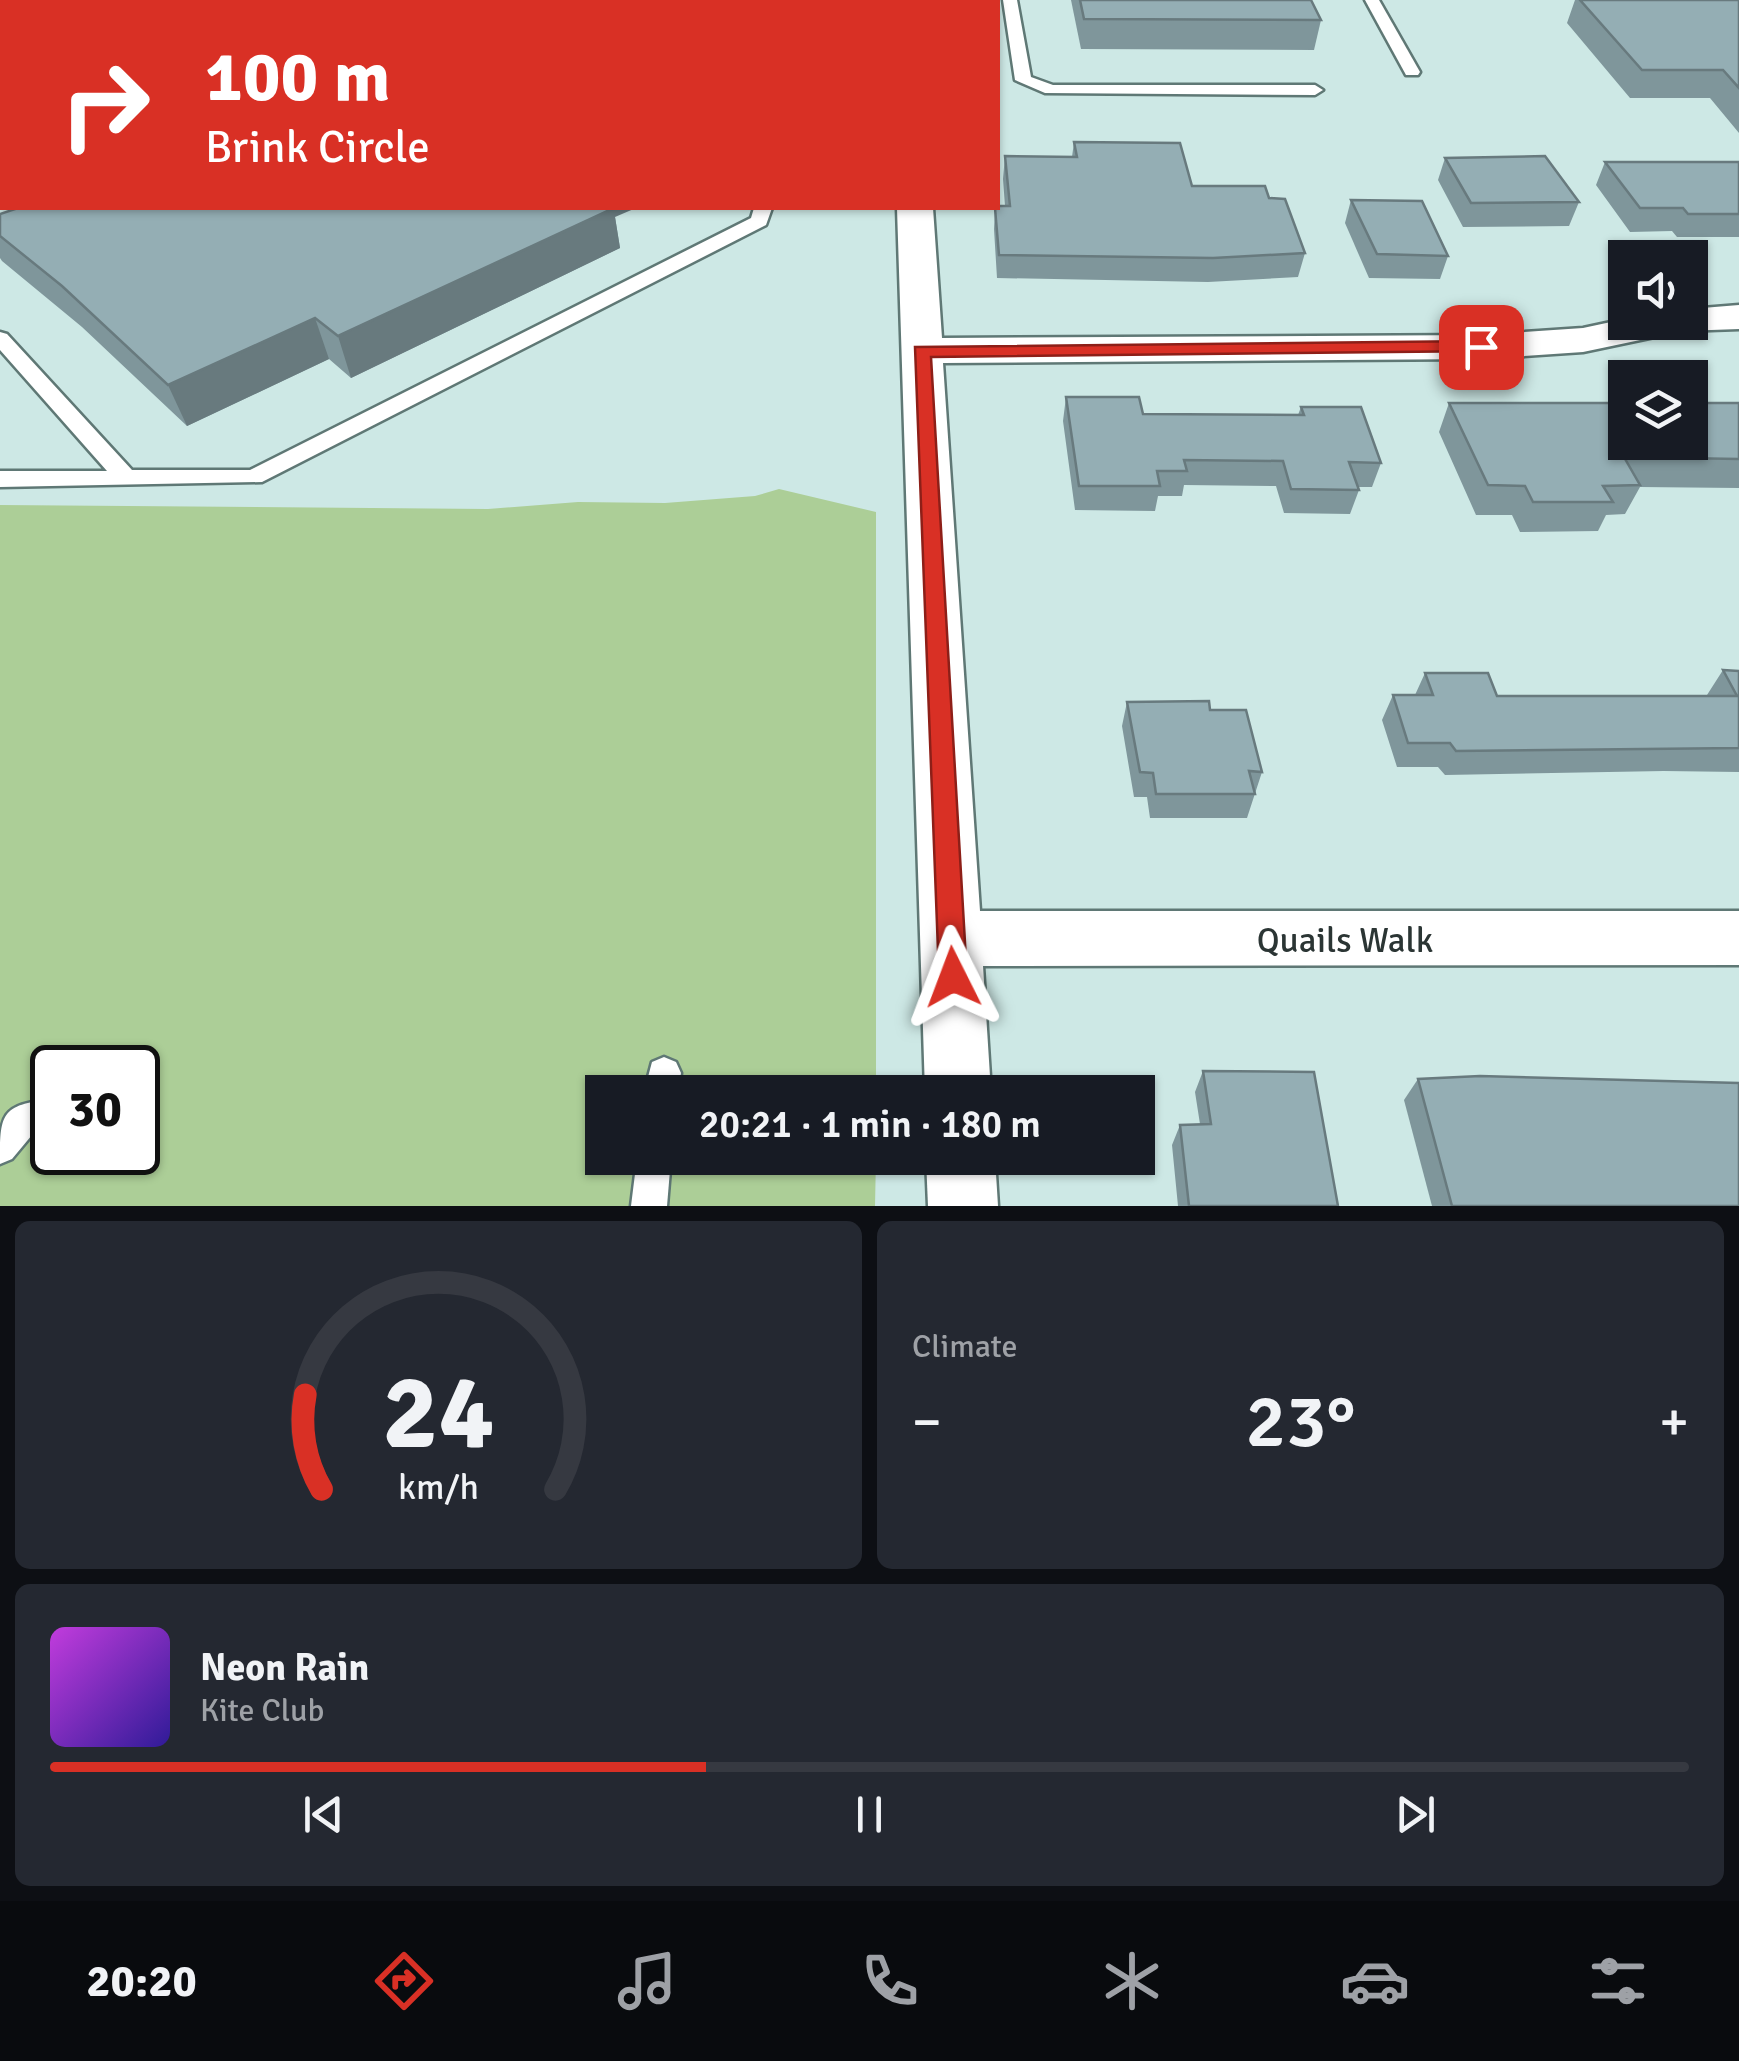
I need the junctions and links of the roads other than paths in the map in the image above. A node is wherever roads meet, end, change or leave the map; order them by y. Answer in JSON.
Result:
{"nodes":[{"id":1,"x":1010,"y":0,"type":"edge"},
{"id":2,"x":1372,"y":0,"type":"edge"},
{"id":3,"x":1000,"y":39,"type":"edge"},
{"id":4,"x":1016,"y":39,"type":"junction"},
{"id":5,"x":1412,"y":72,"type":"dead end"},
{"id":6,"x":1315,"y":90,"type":"dead end"},
{"id":7,"x":762,"y":210,"type":"edge"},
{"id":8,"x":915,"y":210,"type":"edge"},
{"id":9,"x":1739,"y":317,"type":"edge"},
{"id":10,"x":1708,"y":320,"type":"edge"},
{"id":11,"x":1608,"y":335,"type":"edge"},
{"id":12,"x":0,"y":338,"type":"edge"},
{"id":13,"x":922,"y":351,"type":"junction"},
{"id":14,"x":125,"y":478,"type":"junction"},
{"id":15,"x":0,"y":479,"type":"edge"},
{"id":16,"x":951,"y":938,"type":"junction"},
{"id":17,"x":1739,"y":938,"type":"edge"},
{"id":18,"x":957,"y":1075,"type":"edge"},
{"id":19,"x":30,"y":1118,"type":"edge"},
{"id":20,"x":0,"y":1148,"type":"edge"},
{"id":21,"x":652,"y":1175,"type":"edge"},
{"id":22,"x":962,"y":1175,"type":"edge"},
{"id":23,"x":649,"y":1206,"type":"edge"},
{"id":24,"x":963,"y":1206,"type":"edge"}],
"edges":[{"from":1,"to":4,"type":"lane"},
{"from":2,"to":5,"type":"lane"},
{"from":3,"to":4,"type":"lane"},
{"from":4,"to":6,"type":"lane"},
{"from":7,"to":14,"type":"lane"},
{"from":8,"to":13,"type":"street"},
{"from":9,"to":10,"type":"street"},
{"from":11,"to":13,"type":"street"},
{"from":12,"to":14,"type":"lane"},
{"from":13,"to":16,"type":"street"},
{"from":14,"to":15,"type":"lane"},
{"from":16,"to":17,"type":"street","name":"Quails Walk"},
{"from":16,"to":18,"type":"street"},
{"from":19,"to":20,"type":"lane"},
{"from":21,"to":23,"type":"lane"},
{"from":22,"to":24,"type":"street"}]}
